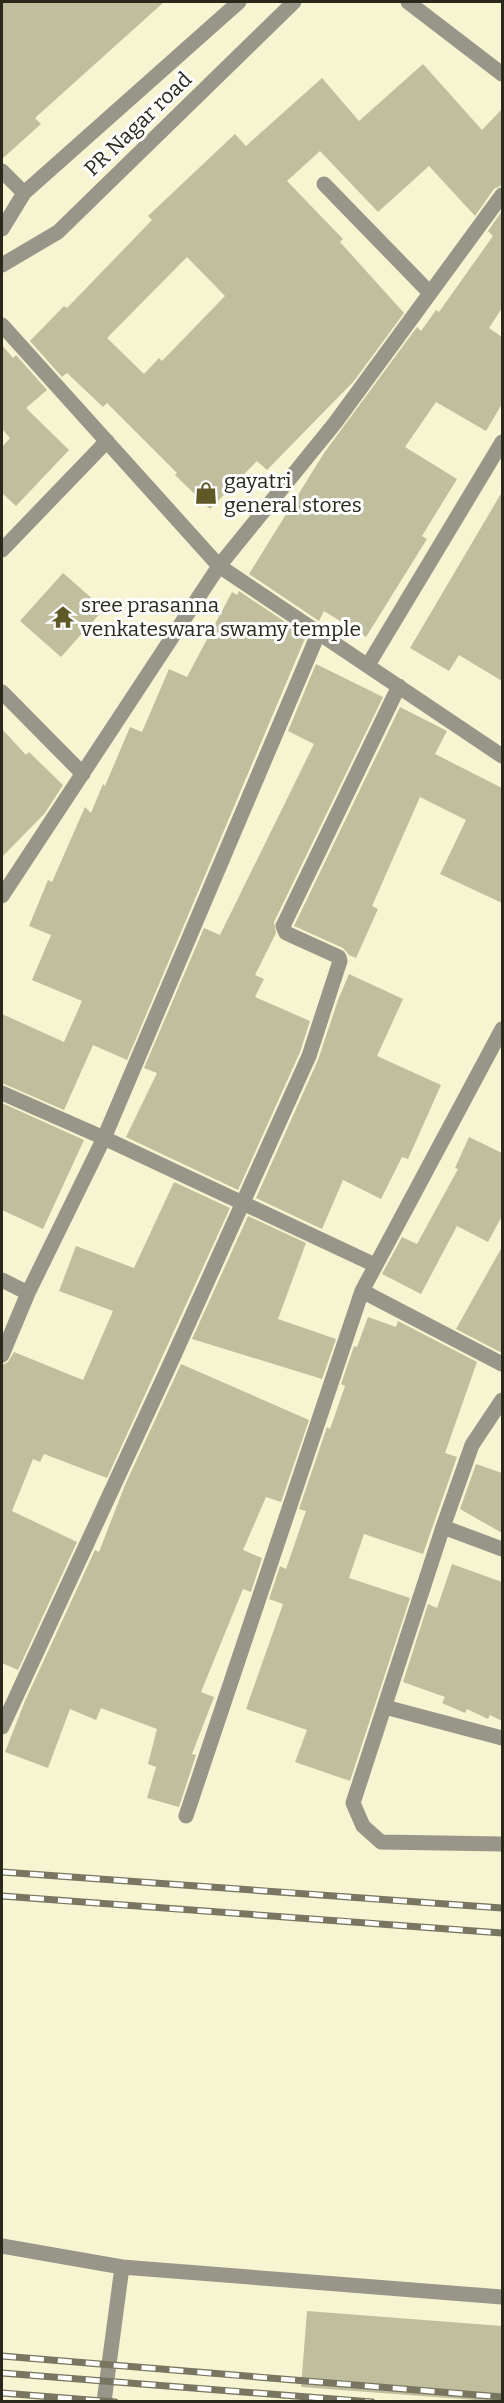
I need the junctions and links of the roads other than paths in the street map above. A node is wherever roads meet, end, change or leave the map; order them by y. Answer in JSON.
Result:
{"nodes":[{"id":1,"x":239,"y":2,"type":"edge"},
{"id":2,"x":294,"y":2,"type":"edge"},
{"id":3,"x":408,"y":2,"type":"edge"},
{"id":4,"x":502,"y":74,"type":"edge"},
{"id":5,"x":2,"y":171,"type":"edge"},
{"id":6,"x":324,"y":184,"type":"dead end"},
{"id":7,"x":24,"y":193,"type":"junction"},
{"id":8,"x":502,"y":195,"type":"edge"},
{"id":9,"x":2,"y":229,"type":"edge"},
{"id":10,"x":2,"y":265,"type":"edge"},
{"id":11,"x":430,"y":293,"type":"junction"},
{"id":12,"x":2,"y":325,"type":"edge"},
{"id":13,"x":107,"y":441,"type":"junction"},
{"id":14,"x":502,"y":442,"type":"edge"},
{"id":15,"x":2,"y":550,"type":"edge"},
{"id":16,"x":219,"y":566,"type":"junction"},
{"id":17,"x":319,"y":632,"type":"junction"},
{"id":18,"x":368,"y":665,"type":"junction"},
{"id":19,"x":399,"y":686,"type":"junction"},
{"id":20,"x":2,"y":692,"type":"edge"},
{"id":21,"x":500,"y":750,"type":"edge"},
{"id":22,"x":83,"y":774,"type":"junction"},
{"id":23,"x":2,"y":896,"type":"edge"},
{"id":24,"x":502,"y":1029,"type":"edge"},
{"id":25,"x":2,"y":1093,"type":"edge"},
{"id":26,"x":104,"y":1138,"type":"junction"},
{"id":27,"x":242,"y":1203,"type":"junction"},
{"id":28,"x":375,"y":1265,"type":"junction"},
{"id":29,"x":2,"y":1280,"type":"edge"},
{"id":30,"x":362,"y":1291,"type":"junction"},
{"id":31,"x":28,"y":1293,"type":"junction"},
{"id":32,"x":2,"y":1355,"type":"edge"},
{"id":33,"x":502,"y":1364,"type":"edge"},
{"id":34,"x":502,"y":1400,"type":"edge"},
{"id":35,"x":443,"y":1527,"type":"junction"},
{"id":36,"x":502,"y":1549,"type":"edge"},
{"id":37,"x":384,"y":1707,"type":"junction"},
{"id":38,"x":2,"y":1728,"type":"edge"},
{"id":39,"x":502,"y":1738,"type":"edge"},
{"id":40,"x":186,"y":1816,"type":"dead end"},
{"id":41,"x":502,"y":1844,"type":"edge"},
{"id":42,"x":2,"y":2247,"type":"edge"},
{"id":43,"x":122,"y":2267,"type":"junction"},
{"id":44,"x":502,"y":2297,"type":"edge"},
{"id":45,"x":104,"y":2402,"type":"edge"}],
"edges":[{"from":1,"to":7,"type":"street","name":"PR Nagar road"},
{"from":2,"to":10,"type":"street","name":"PR Nagar road"},
{"from":3,"to":4,"type":"street"},
{"from":5,"to":7,"type":"street"},
{"from":6,"to":11,"type":"street"},
{"from":7,"to":9,"type":"street","name":"PR Nagar road"},
{"from":8,"to":11,"type":"street"},
{"from":11,"to":16,"type":"street"},
{"from":12,"to":13,"type":"street"},
{"from":13,"to":15,"type":"street"},
{"from":13,"to":16,"type":"street"},
{"from":14,"to":18,"type":"street"},
{"from":16,"to":17,"type":"street"},
{"from":16,"to":22,"type":"street"},
{"from":17,"to":18,"type":"street"},
{"from":17,"to":26,"type":"street"},
{"from":18,"to":19,"type":"street"},
{"from":19,"to":21,"type":"street"},
{"from":19,"to":27,"type":"street"},
{"from":20,"to":22,"type":"street"},
{"from":22,"to":23,"type":"street"},
{"from":24,"to":28,"type":"street"},
{"from":25,"to":26,"type":"street"},
{"from":26,"to":27,"type":"street"},
{"from":26,"to":31,"type":"street"},
{"from":27,"to":28,"type":"street"},
{"from":27,"to":38,"type":"street"},
{"from":28,"to":30,"type":"street"},
{"from":29,"to":31,"type":"street"},
{"from":30,"to":33,"type":"street"},
{"from":30,"to":40,"type":"street"},
{"from":31,"to":32,"type":"street"},
{"from":34,"to":35,"type":"street"},
{"from":35,"to":36,"type":"street"},
{"from":35,"to":37,"type":"street"},
{"from":37,"to":39,"type":"street"},
{"from":37,"to":41,"type":"street"},
{"from":42,"to":43,"type":"street"},
{"from":43,"to":44,"type":"street"},
{"from":43,"to":45,"type":"street"}]}
